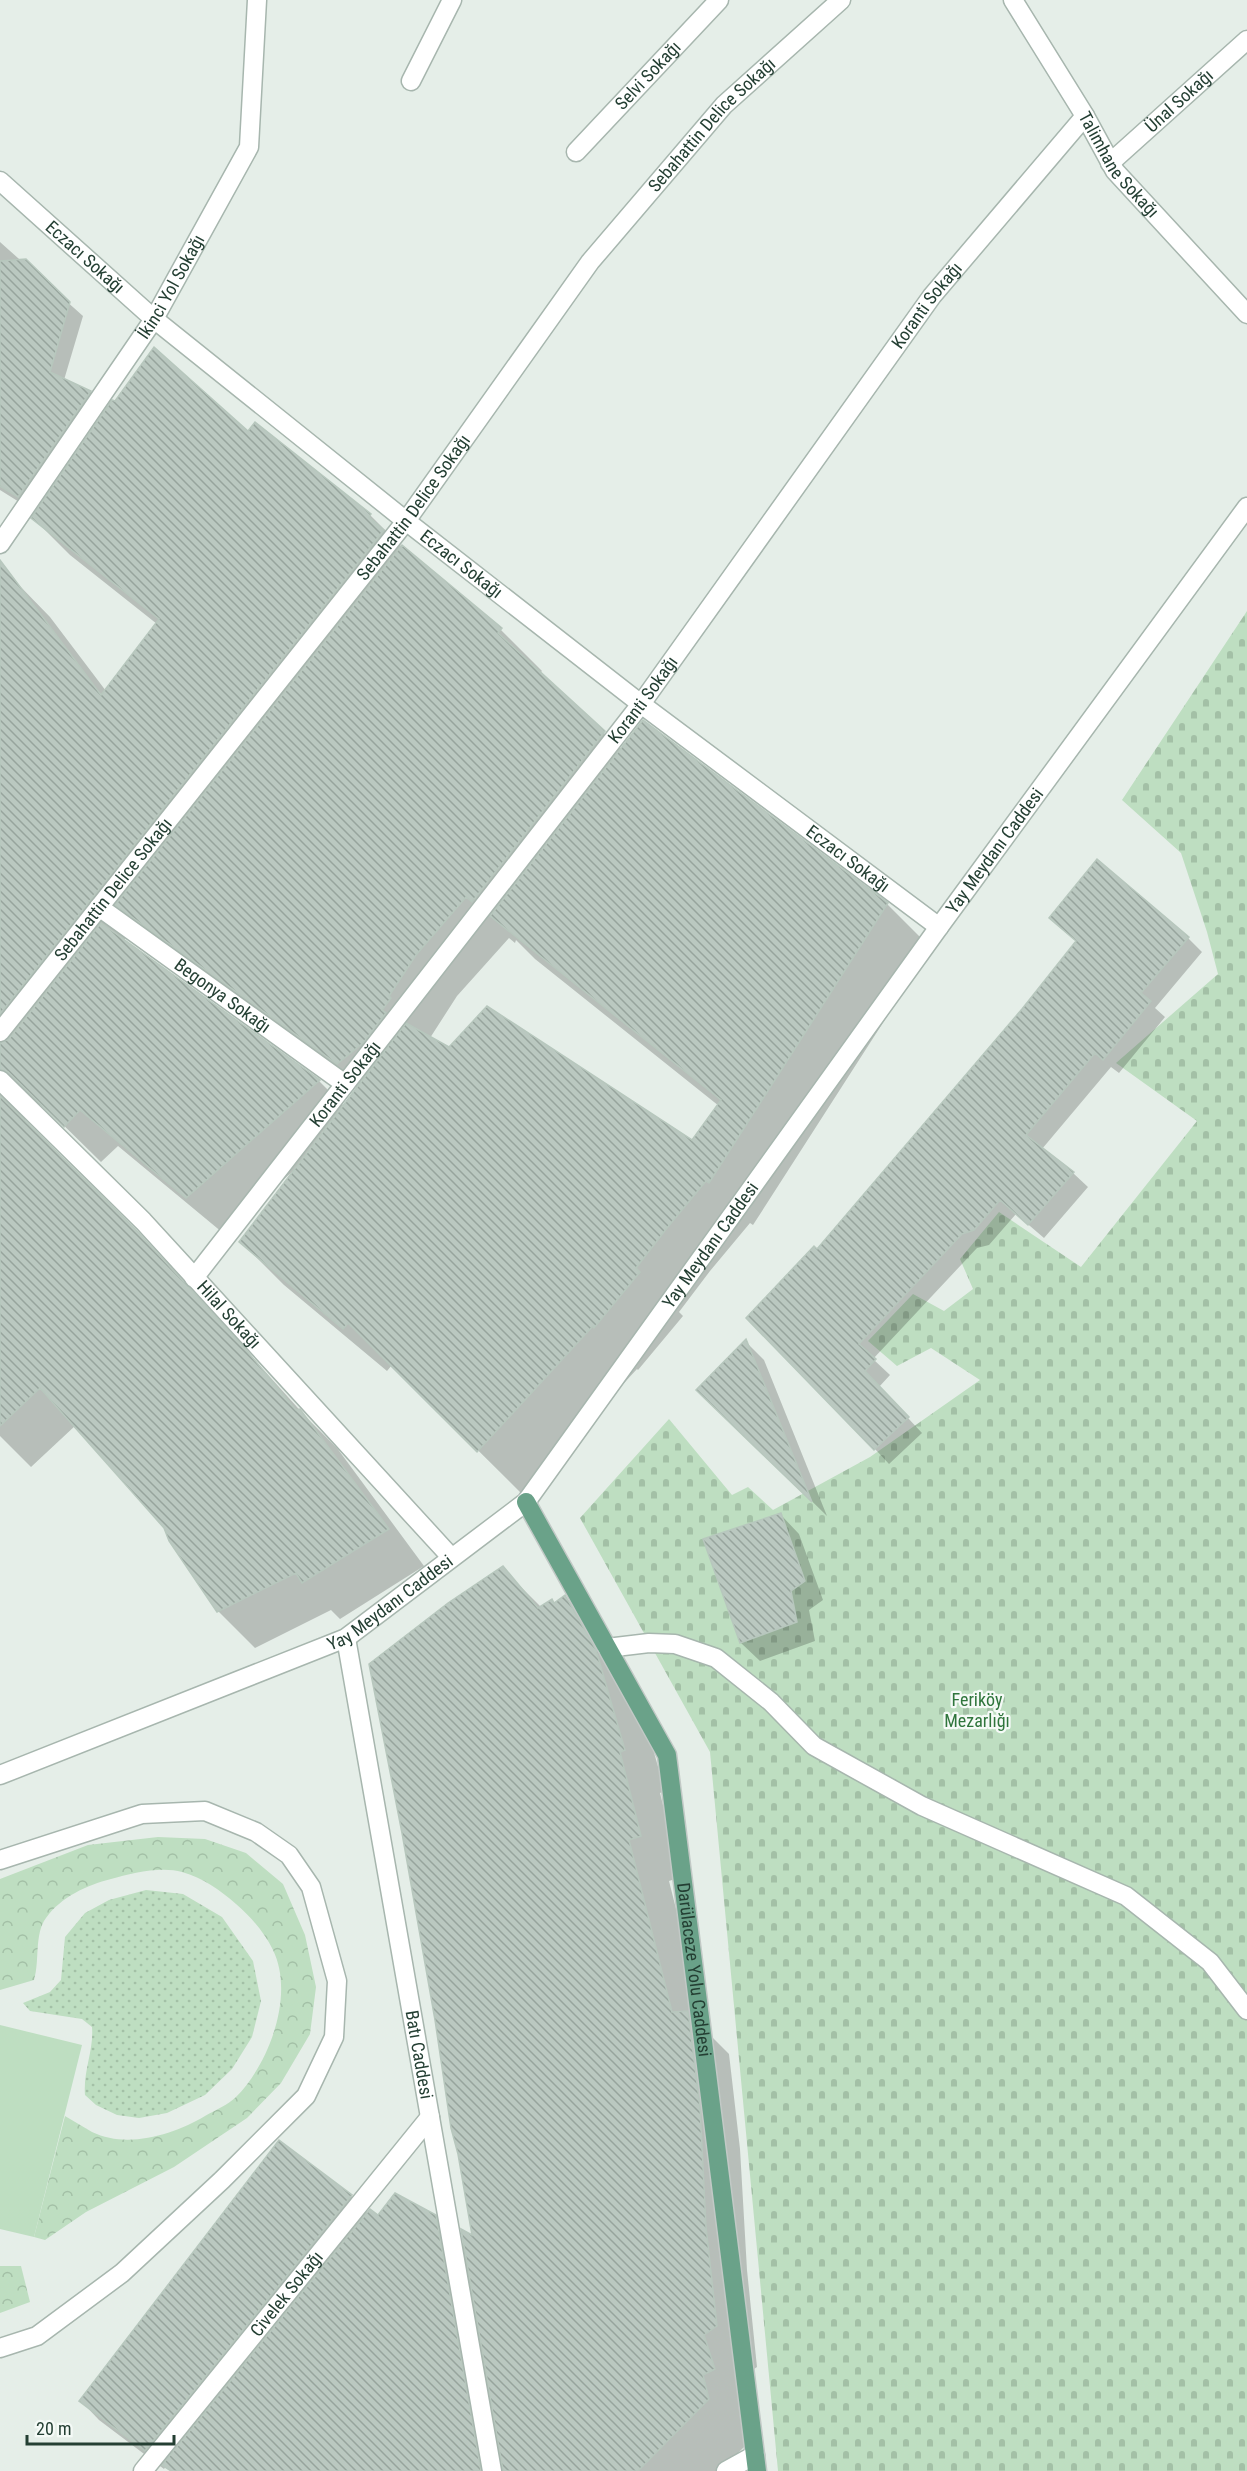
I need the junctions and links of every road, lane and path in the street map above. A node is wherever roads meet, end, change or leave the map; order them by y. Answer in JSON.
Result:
{"nodes":[{"id":1,"x":257,"y":0,"type":"edge"},
{"id":2,"x":452,"y":0,"type":"edge"},
{"id":3,"x":719,"y":0,"type":"edge"},
{"id":4,"x":841,"y":0,"type":"edge"},
{"id":5,"x":1013,"y":0,"type":"edge"},
{"id":6,"x":1247,"y":40,"type":"edge"},
{"id":7,"x":411,"y":81,"type":"dead end"},
{"id":8,"x":1085,"y":116,"type":"junction"},
{"id":9,"x":576,"y":152,"type":"dead end"},
{"id":10,"x":1110,"y":163,"type":"junction"},
{"id":11,"x":0,"y":181,"type":"edge"},
{"id":12,"x":1247,"y":314,"type":"edge"},
{"id":13,"x":154,"y":319,"type":"junction"},
{"id":14,"x":1247,"y":507,"type":"edge"},
{"id":15,"x":406,"y":521,"type":"junction"},
{"id":16,"x":0,"y":544,"type":"edge"},
{"id":17,"x":641,"y":704,"type":"junction"},
{"id":18,"x":99,"y":908,"type":"junction"},
{"id":19,"x":939,"y":927,"type":"junction"},
{"id":20,"x":0,"y":1032,"type":"edge"},
{"id":21,"x":0,"y":1080,"type":"edge"},
{"id":22,"x":345,"y":1084,"type":"junction"},
{"id":23,"x":194,"y":1278,"type":"junction"},
{"id":24,"x":526,"y":1502,"type":"junction"},
{"id":25,"x":451,"y":1557,"type":"junction"},
{"id":26,"x":346,"y":1638,"type":"junction"},
{"id":27,"x":607,"y":1648,"type":"junction"},
{"id":28,"x":0,"y":1775,"type":"edge"},
{"id":29,"x":0,"y":1860,"type":"edge"},
{"id":30,"x":1247,"y":2010,"type":"edge"},
{"id":31,"x":430,"y":2117,"type":"junction"},
{"id":32,"x":0,"y":2348,"type":"edge"},
{"id":33,"x":756,"y":2463,"type":"edge"},
{"id":34,"x":143,"y":2471,"type":"edge"},
{"id":35,"x":492,"y":2471,"type":"edge"},
{"id":36,"x":726,"y":2471,"type":"edge"}],
"edges":[{"from":1,"to":13,"type":"street","name":"İkinci Yol Sokağı"},
{"from":2,"to":7,"type":"street"},
{"from":3,"to":9,"type":"street","name":"Selvi Sokağı"},
{"from":4,"to":15,"type":"street","name":"Sebahattin Delice Sokağı"},
{"from":5,"to":8,"type":"street","name":"Talimhane Sokağı"},
{"from":6,"to":10,"type":"street","name":"Ünal Sokağı"},
{"from":8,"to":10,"type":"street","name":"Talimhane Sokağı"},
{"from":8,"to":17,"type":"street","name":"Koranti Sokağı"},
{"from":10,"to":12,"type":"street","name":"Talimhane Sokağı"},
{"from":11,"to":13,"type":"street","name":"Eczacı Sokağı"},
{"from":13,"to":15,"type":"street","name":"Eczacı Sokağı"},
{"from":13,"to":16,"type":"street","name":"İkinci Yol Sokağı"},
{"from":14,"to":19,"type":"street","name":"Yay Meydanı Caddesi"},
{"from":15,"to":17,"type":"street","name":"Eczacı Sokağı"},
{"from":15,"to":18,"type":"street","name":"Sebahattin Delice Sokağı"},
{"from":17,"to":19,"type":"street","name":"Eczacı Sokağı"},
{"from":17,"to":22,"type":"street","name":"Koranti Sokağı"},
{"from":18,"to":20,"type":"street","name":"Sebahattin Delice Sokağı"},
{"from":18,"to":22,"type":"street","name":"Begonya Sokağı"},
{"from":19,"to":24,"type":"street","name":"Yay Meydanı Caddesi"},
{"from":21,"to":23,"type":"street","name":"Hilal Sokağı"},
{"from":22,"to":23,"type":"street","name":"Koranti Sokağı"},
{"from":23,"to":25,"type":"street","name":"Hilal Sokağı"},
{"from":24,"to":25,"type":"street","name":"Yay Meydanı Caddesi"},
{"from":24,"to":27,"type":"main road","name":"Darülaceze Yolu Caddesi"},
{"from":25,"to":26,"type":"street","name":"Yay Meydanı Caddesi"},
{"from":26,"to":28,"type":"street","name":"Yay Meydanı Caddesi"},
{"from":26,"to":31,"type":"street","name":"Batı Caddesi"},
{"from":27,"to":30,"type":"street"},
{"from":27,"to":33,"type":"main road","name":"Darülaceze Yolu Caddesi"},
{"from":29,"to":32,"type":"street"},
{"from":31,"to":34,"type":"street","name":"Civelek Sokağı"},
{"from":31,"to":35,"type":"street","name":"Batı Caddesi"},
{"from":33,"to":36,"type":"street"}]}
